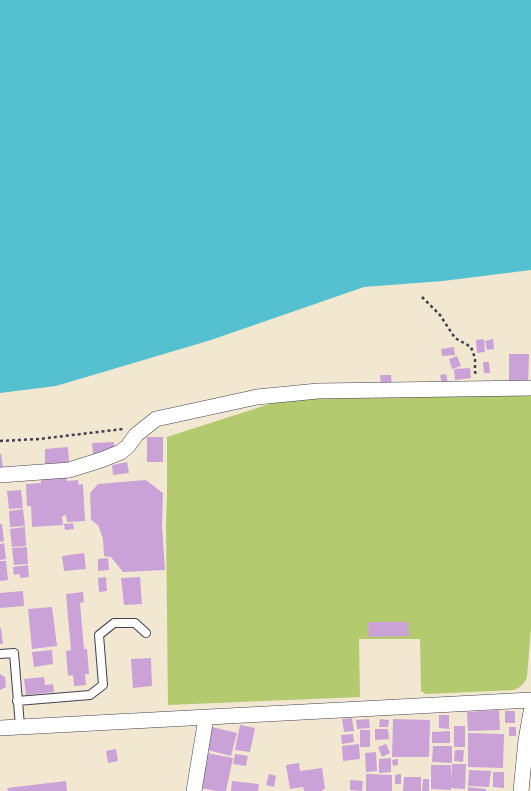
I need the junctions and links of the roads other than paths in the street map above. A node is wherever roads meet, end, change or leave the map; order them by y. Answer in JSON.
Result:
{"nodes":[{"id":1,"x":531,"y":388,"type":"edge"},
{"id":2,"x":0,"y":474,"type":"edge"},
{"id":3,"x":146,"y":634,"type":"dead end"},
{"id":4,"x":0,"y":654,"type":"edge"},
{"id":5,"x":531,"y":700,"type":"edge"},
{"id":6,"x":17,"y":701,"type":"junction"},
{"id":7,"x":531,"y":712,"type":"edge"},
{"id":8,"x":206,"y":718,"type":"junction"},
{"id":9,"x":20,"y":726,"type":"junction"},
{"id":10,"x":0,"y":728,"type":"edge"},
{"id":11,"x":194,"y":791,"type":"edge"},
{"id":12,"x":521,"y":791,"type":"edge"}],
"edges":[{"from":1,"to":2,"type":"street"},
{"from":3,"to":6,"type":"lane"},
{"from":4,"to":6,"type":"lane"},
{"from":5,"to":8,"type":"street"},
{"from":6,"to":9,"type":"lane"},
{"from":7,"to":12,"type":"street"},
{"from":8,"to":9,"type":"street"},
{"from":8,"to":11,"type":"street"},
{"from":9,"to":10,"type":"street"}]}
